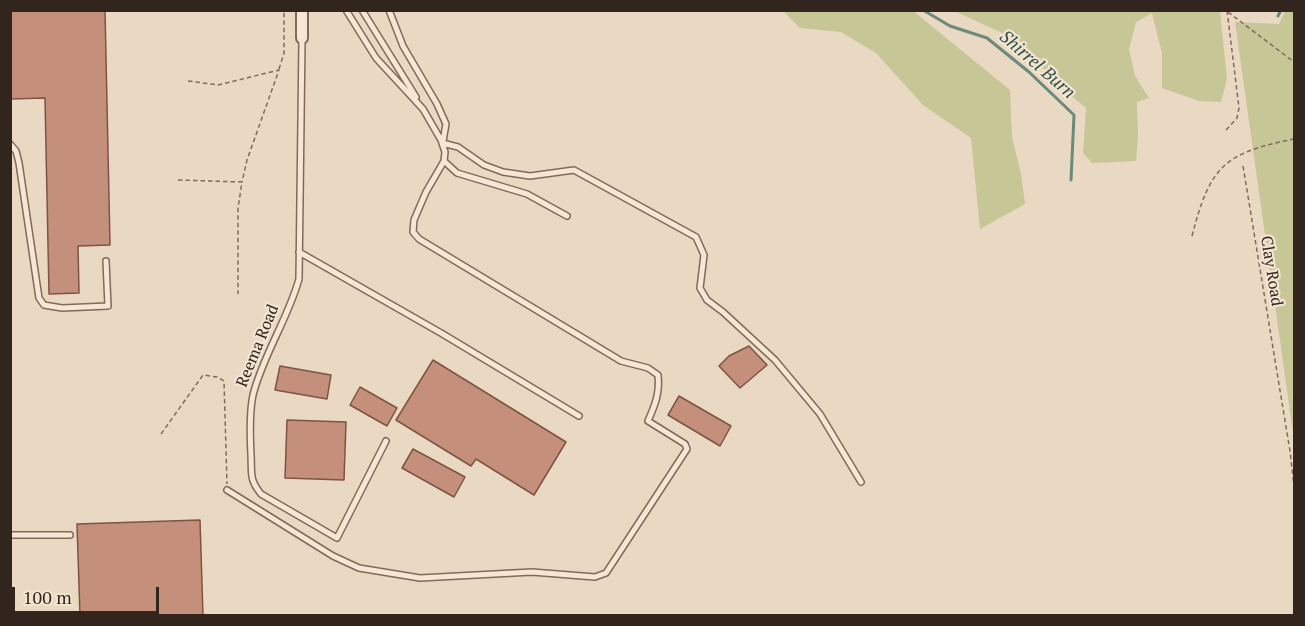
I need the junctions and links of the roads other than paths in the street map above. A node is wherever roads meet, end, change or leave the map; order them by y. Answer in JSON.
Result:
{"nodes":[{"id":1,"x":302,"y":10,"type":"edge"},
{"id":2,"x":346,"y":10,"type":"edge"},
{"id":3,"x":362,"y":10,"type":"edge"},
{"id":4,"x":389,"y":10,"type":"edge"},
{"id":5,"x":302,"y":38,"type":"joint"},
{"id":6,"x":423,"y":109,"type":"junction"},
{"id":7,"x":442,"y":143,"type":"junction"},
{"id":8,"x":10,"y":144,"type":"edge"},
{"id":9,"x":444,"y":161,"type":"junction"},
{"id":10,"x":567,"y":216,"type":"dead end"},
{"id":11,"x":299,"y":252,"type":"junction"},
{"id":12,"x":106,"y":261,"type":"dead end"},
{"id":13,"x":579,"y":416,"type":"dead end"},
{"id":14,"x":386,"y":441,"type":"dead end"},
{"id":15,"x":861,"y":482,"type":"dead end"},
{"id":16,"x":227,"y":490,"type":"road end"},
{"id":17,"x":70,"y":534,"type":"dead end"},
{"id":18,"x":10,"y":535,"type":"edge"}],
"edges":[{"from":1,"to":5,"type":"street","name":"Reema Road"},
{"from":2,"to":6,"type":"lane"},
{"from":3,"to":6,"type":"lane"},
{"from":4,"to":7,"type":"lane"},
{"from":5,"to":11,"type":"lane","name":"Reema Road"},
{"from":6,"to":7,"type":"lane"},
{"from":7,"to":9,"type":"lane"},
{"from":7,"to":15,"type":"lane"},
{"from":8,"to":12,"type":"lane"},
{"from":9,"to":10,"type":"lane"},
{"from":9,"to":16,"type":"lane"},
{"from":11,"to":13,"type":"lane"},
{"from":11,"to":14,"type":"lane","name":"Reema Road"},
{"from":17,"to":18,"type":"lane"}]}
